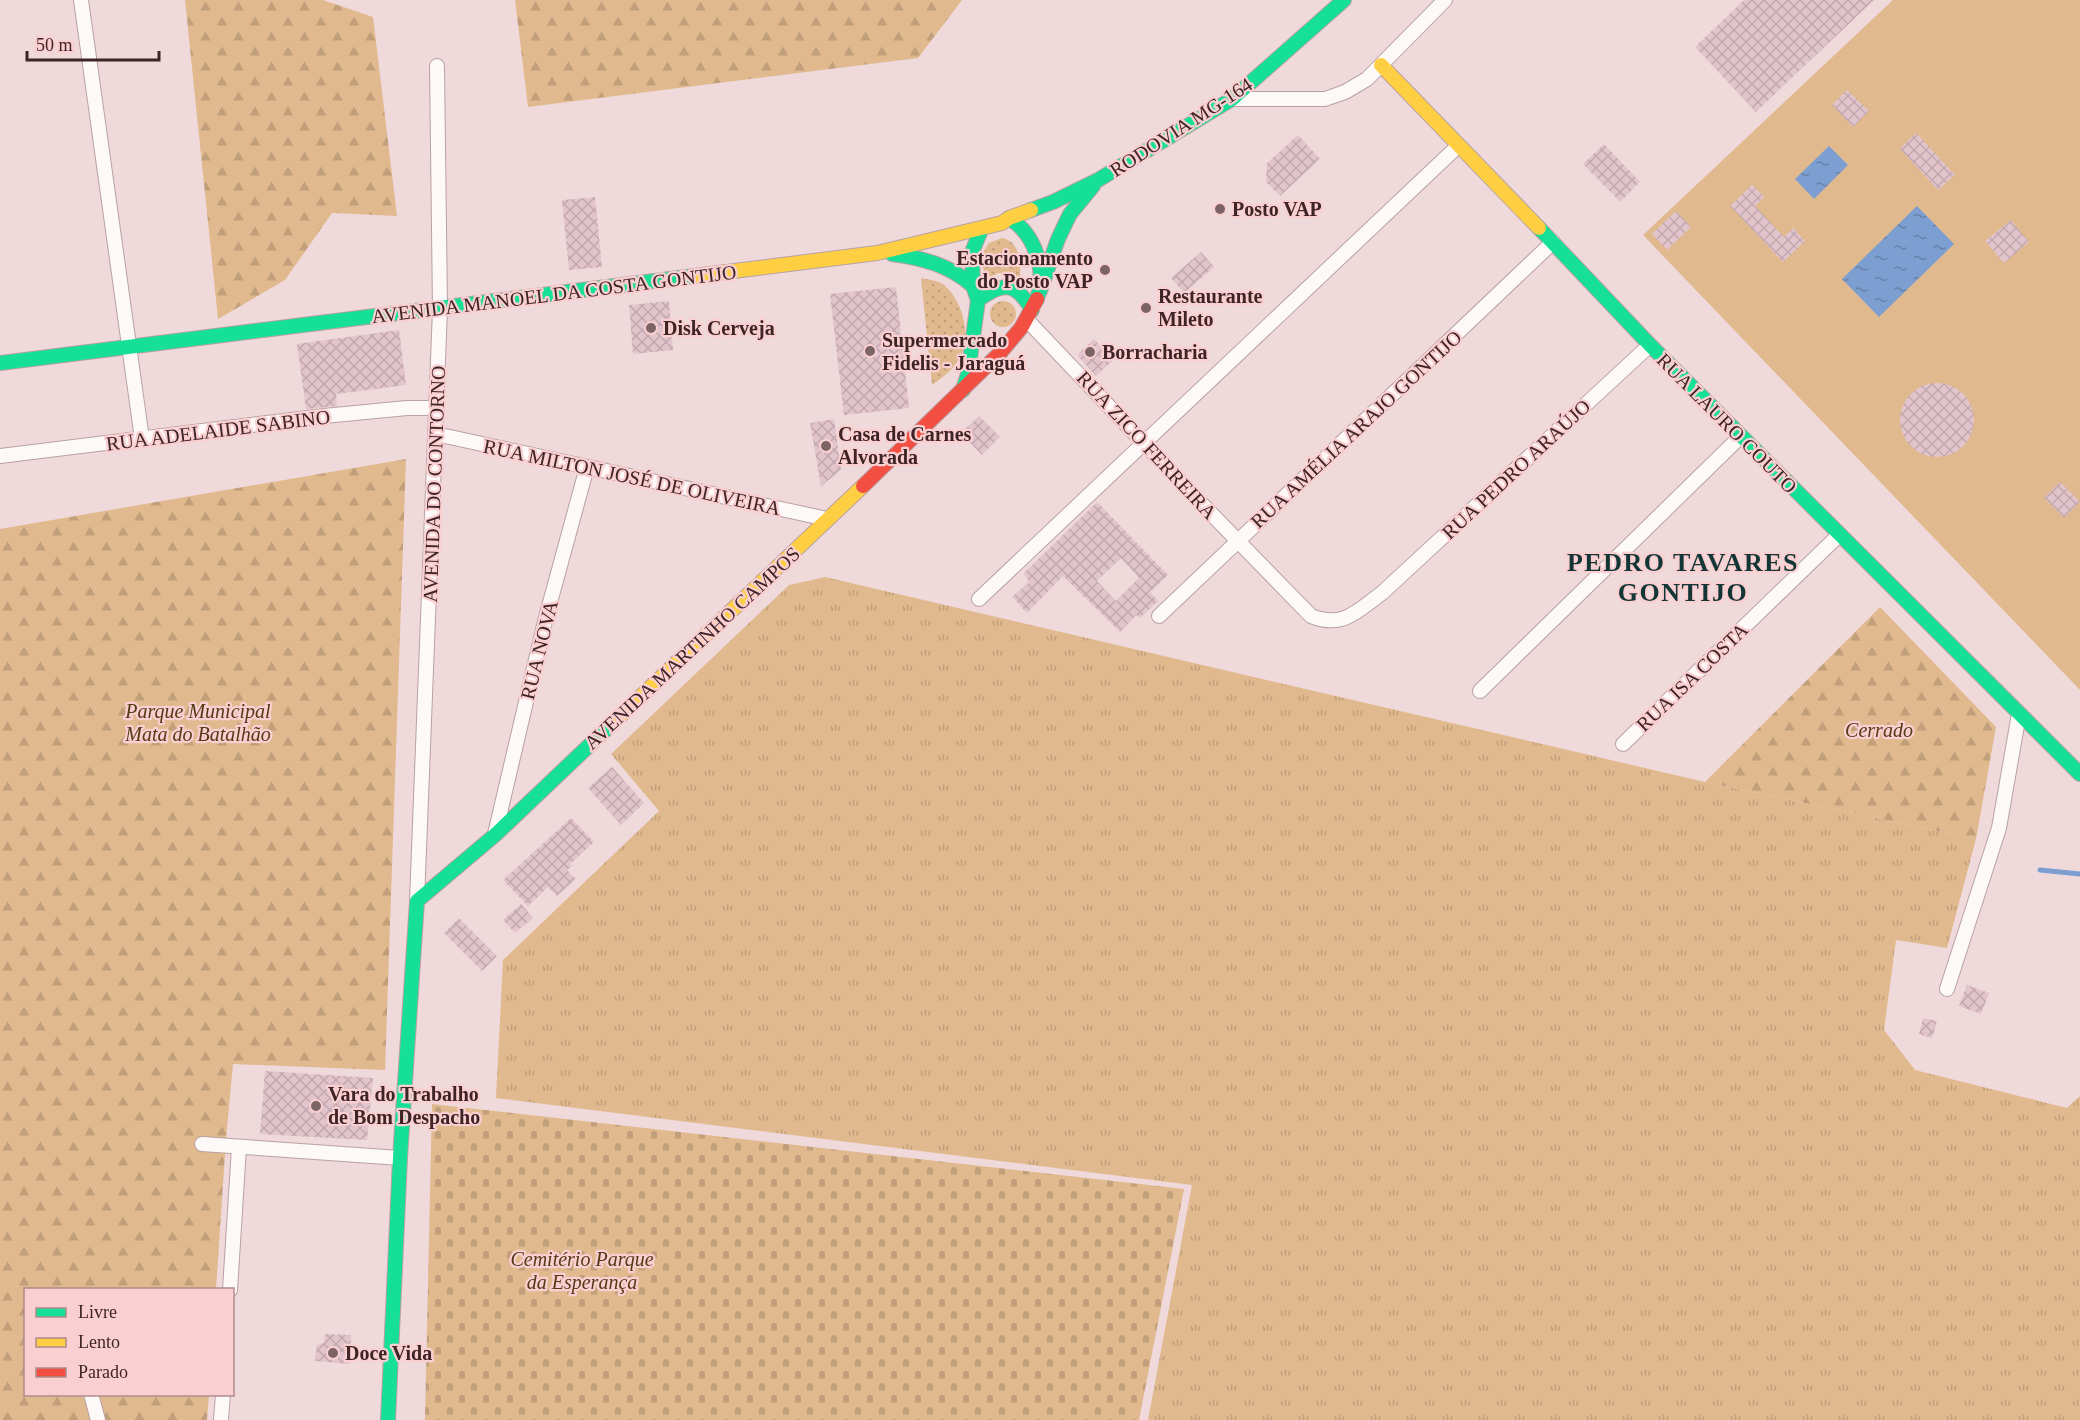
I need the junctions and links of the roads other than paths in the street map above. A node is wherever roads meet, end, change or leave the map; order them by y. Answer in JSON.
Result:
{"nodes":[{"id":1,"x":81,"y":0,"type":"edge"},
{"id":2,"x":1344,"y":0,"type":"edge"},
{"id":3,"x":1445,"y":0,"type":"edge"},
{"id":4,"x":1381,"y":65,"type":"junction"},
{"id":5,"x":436,"y":66,"type":"dead end"},
{"id":6,"x":1232,"y":99,"type":"junction"},
{"id":7,"x":1458,"y":146,"type":"junction"},
{"id":8,"x":1098,"y":180,"type":"junction"},
{"id":9,"x":1009,"y":218,"type":"junction"},
{"id":10,"x":982,"y":228,"type":"junction"},
{"id":11,"x":1553,"y":242,"type":"junction"},
{"id":12,"x":877,"y":253,"type":"junction"},
{"id":13,"x":973,"y":286,"type":"junction"},
{"id":14,"x":1040,"y":291,"type":"junction"},
{"id":15,"x":978,"y":300,"type":"junction"},
{"id":16,"x":440,"y":309,"type":"junction"},
{"id":17,"x":1029,"y":315,"type":"junction"},
{"id":18,"x":1650,"y":345,"type":"junction"},
{"id":19,"x":128,"y":346,"type":"junction"},
{"id":20,"x":0,"y":359,"type":"edge"},
{"id":21,"x":963,"y":390,"type":"junction"},
{"id":22,"x":437,"y":408,"type":"junction"},
{"id":23,"x":436,"y":434,"type":"junction"},
{"id":24,"x":1741,"y":436,"type":"junction"},
{"id":25,"x":142,"y":439,"type":"junction"},
{"id":26,"x":1144,"y":443,"type":"junction"},
{"id":27,"x":0,"y":456,"type":"edge"},
{"id":28,"x":587,"y":466,"type":"junction"},
{"id":29,"x":827,"y":519,"type":"junction"},
{"id":30,"x":1839,"y":535,"type":"junction"},
{"id":31,"x":1238,"y":540,"type":"junction"},
{"id":32,"x":1382,"y":593,"type":"joint"},
{"id":33,"x":979,"y":599,"type":"dead end"},
{"id":34,"x":1159,"y":616,"type":"dead end"},
{"id":35,"x":1480,"y":691,"type":"dead end"},
{"id":36,"x":2019,"y":714,"type":"junction"},
{"id":37,"x":1623,"y":744,"type":"dead end"},
{"id":38,"x":2080,"y":774,"type":"edge"},
{"id":39,"x":495,"y":834,"type":"junction"},
{"id":40,"x":417,"y":901,"type":"junction"},
{"id":41,"x":1947,"y":989,"type":"dead end"},
{"id":42,"x":202,"y":1144,"type":"dead end"},
{"id":43,"x":239,"y":1147,"type":"junction"},
{"id":44,"x":400,"y":1158,"type":"junction"},
{"id":45,"x":230,"y":1288,"type":"edge"},
{"id":46,"x":91,"y":1396,"type":"edge"},
{"id":47,"x":223,"y":1396,"type":"edge"},
{"id":48,"x":98,"y":1420,"type":"edge"},
{"id":49,"x":222,"y":1420,"type":"edge"},
{"id":50,"x":388,"y":1420,"type":"edge"}],
"edges":[{"from":1,"to":19,"type":"street"},
{"from":2,"to":6,"type":"main road","name":"RODOVIA MG-164"},
{"from":3,"to":4,"type":"street"},
{"from":4,"to":6,"type":"street"},
{"from":4,"to":7,"type":"main road","name":"RUA LAURO COUTO"},
{"from":5,"to":16,"type":"street","name":"AVENIDA DO CONTORNO"},
{"from":6,"to":8,"type":"main road","name":"RODOVIA MG-164"},
{"from":7,"to":11,"type":"main road","name":"RUA LAURO COUTO"},
{"from":7,"to":26,"type":"street"},
{"from":8,"to":9,"type":"main road","name":"AVENIDA MANOEL DA COSTA GONTIJO"},
{"from":8,"to":14,"type":"main road","name":"AVENIDA MARTINHO CAMPOS"},
{"from":9,"to":10,"type":"main road","name":"AVENIDA MANOEL DA COSTA GONTIJO"},
{"from":9,"to":14,"type":"main road"},
{"from":10,"to":12,"type":"main road","name":"AVENIDA MANOEL DA COSTA GONTIJO"},
{"from":10,"to":13,"type":"main road"},
{"from":11,"to":18,"type":"main road","name":"RUA LAURO COUTO"},
{"from":11,"to":31,"type":"street","name":"RUA AMÉLIA ARAJO GONTIJO"},
{"from":12,"to":13,"type":"main road"},
{"from":12,"to":16,"type":"main road","name":"AVENIDA MANOEL DA COSTA GONTIJO"},
{"from":13,"to":15,"type":"main road"},
{"from":14,"to":17,"type":"main road","name":"AVENIDA MARTINHO CAMPOS"},
{"from":15,"to":17,"type":"main road"},
{"from":15,"to":21,"type":"main road"},
{"from":16,"to":19,"type":"main road","name":"AVENIDA MANOEL DA COSTA GONTIJO"},
{"from":16,"to":22,"type":"street","name":"AVENIDA DO CONTORNO"},
{"from":17,"to":21,"type":"main road","name":"AVENIDA MARTINHO CAMPOS"},
{"from":17,"to":26,"type":"street","name":"RUA ZICO FERREIRA"},
{"from":18,"to":24,"type":"main road","name":"RUA LAURO COUTO"},
{"from":18,"to":32,"type":"street","name":"RUA PEDRO ARAÚJO"},
{"from":19,"to":20,"type":"main road","name":"AVENIDA MANOEL DA COSTA GONTIJO"},
{"from":19,"to":25,"type":"street"},
{"from":21,"to":29,"type":"main road","name":"AVENIDA MARTINHO CAMPOS"},
{"from":22,"to":23,"type":"street","name":"AVENIDA DO CONTORNO"},
{"from":22,"to":25,"type":"street","name":"RUA ADELAIDE SABINO"},
{"from":23,"to":28,"type":"street","name":"RUA MILTON JOSÉ DE OLIVEIRA"},
{"from":23,"to":40,"type":"street","name":"AVENIDA DO CONTORNO"},
{"from":24,"to":30,"type":"main road","name":"RUA LAURO COUTO"},
{"from":24,"to":35,"type":"street"},
{"from":25,"to":27,"type":"street","name":"RUA ADELAIDE SABINO"},
{"from":26,"to":31,"type":"street","name":"RUA ZICO FERREIRA"},
{"from":26,"to":33,"type":"street"},
{"from":28,"to":29,"type":"street","name":"RUA MILTON JOSÉ DE OLIVEIRA"},
{"from":28,"to":39,"type":"street","name":"RUA NOVA"},
{"from":29,"to":39,"type":"main road","name":"AVENIDA MARTINHO CAMPOS"},
{"from":30,"to":36,"type":"main road","name":"RUA LAURO COUTO"},
{"from":30,"to":37,"type":"street","name":"RUA ISA COSTA"},
{"from":31,"to":32,"type":"street","name":"RUA ZICO FERREIRA"},
{"from":31,"to":34,"type":"street","name":"RUA AMÉLIA ARAJO GONTIJO"},
{"from":36,"to":38,"type":"main road","name":"RUA LAURO COUTO"},
{"from":36,"to":41,"type":"street"},
{"from":39,"to":40,"type":"main road","name":"AVENIDA MARTINHO CAMPOS"},
{"from":40,"to":44,"type":"main road"},
{"from":42,"to":43,"type":"street"},
{"from":43,"to":44,"type":"street"},
{"from":43,"to":45,"type":"street"},
{"from":44,"to":50,"type":"main road"},
{"from":46,"to":48,"type":"street"},
{"from":47,"to":49,"type":"street"}]}
